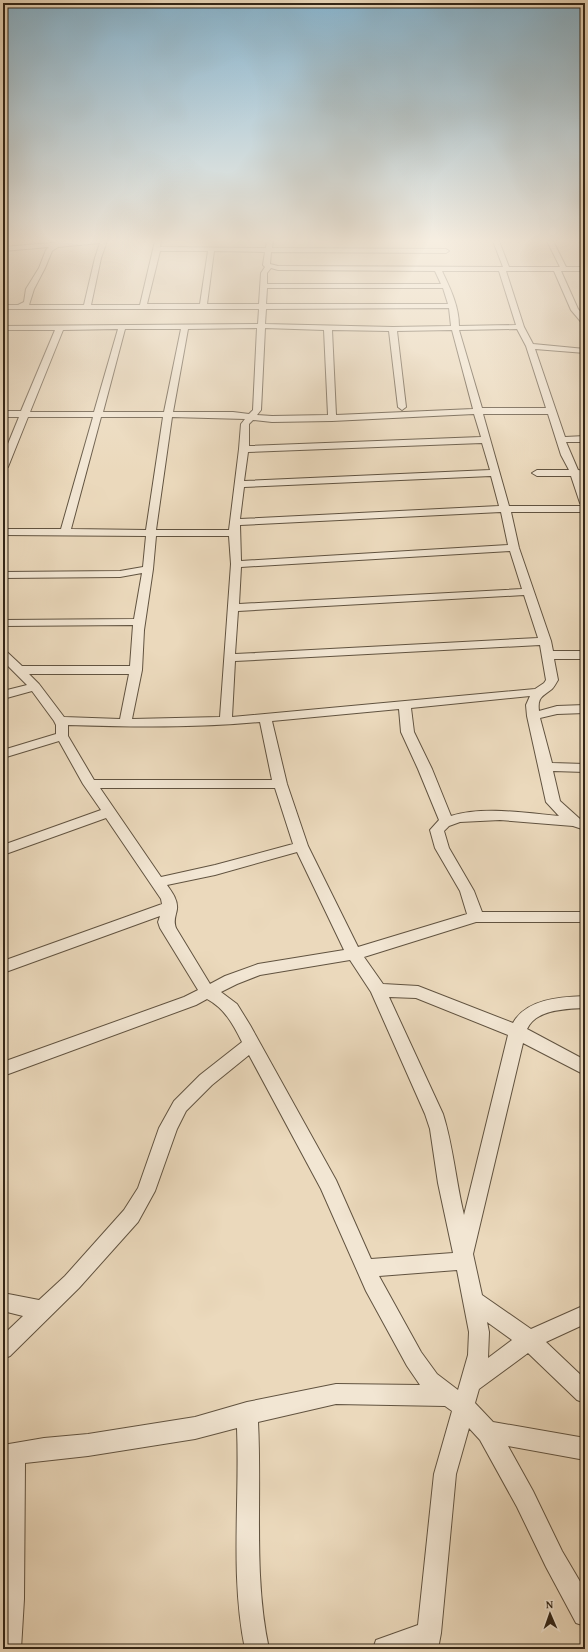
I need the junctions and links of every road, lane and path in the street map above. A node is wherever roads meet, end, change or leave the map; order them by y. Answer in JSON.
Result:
{"nodes":[{"id":1,"x":262,"y":318,"type":"edge"},
{"id":2,"x":455,"y":318,"type":"edge"},
{"id":3,"x":518,"y":318,"type":"edge"},
{"id":4,"x":262,"y":326,"type":"junction"},
{"id":5,"x":185,"y":327,"type":"junction"},
{"id":6,"x":328,"y":327,"type":"junction"},
{"id":7,"x":520,"y":327,"type":"junction"},
{"id":8,"x":3,"y":328,"type":"edge"},
{"id":9,"x":60,"y":328,"type":"junction"},
{"id":10,"x":122,"y":328,"type":"junction"},
{"id":11,"x":455,"y":328,"type":"junction"},
{"id":12,"x":394,"y":329,"type":"junction"},
{"id":13,"x":530,"y":346,"type":"junction"},
{"id":14,"x":585,"y":350,"type":"edge"},
{"id":15,"x":402,"y":407,"type":"junction"},
{"id":16,"x":477,"y":411,"type":"junction"},
{"id":17,"x":552,"y":411,"type":"junction"},
{"id":18,"x":419,"y":413,"type":"junction"},
{"id":19,"x":3,"y":414,"type":"edge"},
{"id":20,"x":26,"y":414,"type":"junction"},
{"id":21,"x":97,"y":414,"type":"junction"},
{"id":22,"x":168,"y":414,"type":"junction"},
{"id":23,"x":395,"y":414,"type":"junction"},
{"id":24,"x":251,"y":417,"type":"junction"},
{"id":25,"x":332,"y":418,"type":"junction"},
{"id":26,"x":585,"y":439,"type":"edge"},
{"id":27,"x":486,"y":440,"type":"junction"},
{"id":28,"x":561,"y":440,"type":"junction"},
{"id":29,"x":244,"y":449,"type":"junction"},
{"id":30,"x":3,"y":467,"type":"edge"},
{"id":31,"x":495,"y":473,"type":"junction"},
{"id":32,"x":537,"y":473,"type":"dead end"},
{"id":33,"x":575,"y":473,"type":"junction"},
{"id":34,"x":585,"y":473,"type":"edge"},
{"id":35,"x":239,"y":484,"type":"junction"},
{"id":36,"x":585,"y":503,"type":"edge"},
{"id":37,"x":506,"y":509,"type":"junction"},
{"id":38,"x":585,"y":509,"type":"edge"},
{"id":39,"x":236,"y":522,"type":"junction"},
{"id":40,"x":3,"y":532,"type":"edge"},
{"id":41,"x":151,"y":532,"type":"junction"},
{"id":42,"x":66,"y":533,"type":"junction"},
{"id":43,"x":234,"y":533,"type":"junction"},
{"id":44,"x":514,"y":548,"type":"junction"},
{"id":45,"x":236,"y":564,"type":"junction"},
{"id":46,"x":147,"y":574,"type":"junction"},
{"id":47,"x":3,"y":575,"type":"edge"},
{"id":48,"x":528,"y":592,"type":"junction"},
{"id":49,"x":232,"y":608,"type":"junction"},
{"id":50,"x":139,"y":622,"type":"junction"},
{"id":51,"x":3,"y":623,"type":"edge"},
{"id":52,"x":545,"y":641,"type":"junction"},
{"id":53,"x":585,"y":654,"type":"edge"},
{"id":54,"x":549,"y":655,"type":"junction"},
{"id":55,"x":229,"y":658,"type":"junction"},
{"id":56,"x":10,"y":663,"type":"edge"},
{"id":57,"x":136,"y":670,"type":"junction"},
{"id":58,"x":35,"y":687,"type":"junction"},
{"id":59,"x":538,"y":692,"type":"junction"},
{"id":60,"x":3,"y":695,"type":"edge"},
{"id":61,"x":405,"y":705,"type":"junction"},
{"id":62,"x":585,"y":709,"type":"edge"},
{"id":63,"x":532,"y":716,"type":"junction"},
{"id":64,"x":265,"y":718,"type":"junction"},
{"id":65,"x":229,"y":721,"type":"junction"},
{"id":66,"x":125,"y":723,"type":"junction"},
{"id":67,"x":61,"y":728,"type":"junction"},
{"id":68,"x":3,"y":754,"type":"edge"},
{"id":69,"x":546,"y":767,"type":"junction"},
{"id":70,"x":585,"y":768,"type":"edge"},
{"id":71,"x":90,"y":784,"type":"junction"},
{"id":72,"x":280,"y":784,"type":"junction"},
{"id":73,"x":120,"y":785,"type":"junction"},
{"id":74,"x":107,"y":809,"type":"junction"},
{"id":75,"x":446,"y":820,"type":"junction"},
{"id":76,"x":580,"y":824,"type":"edge"},
{"id":77,"x":301,"y":846,"type":"junction"},
{"id":78,"x":3,"y":850,"type":"edge"},
{"id":79,"x":159,"y":882,"type":"junction"},
{"id":80,"x":170,"y":908,"type":"junction"},
{"id":81,"x":476,"y":917,"type":"junction"},
{"id":82,"x":585,"y":917,"type":"edge"},
{"id":83,"x":354,"y":954,"type":"junction"},
{"id":84,"x":3,"y":966,"type":"edge"},
{"id":85,"x":378,"y":990,"type":"junction"},
{"id":86,"x":207,"y":992,"type":"junction"},
{"id":87,"x":585,"y":1002,"type":"edge"},
{"id":88,"x":517,"y":1032,"type":"junction"},
{"id":89,"x":251,"y":1044,"type":"junction"},
{"id":90,"x":585,"y":1068,"type":"edge"},
{"id":91,"x":3,"y":1069,"type":"edge"},
{"id":92,"x":463,"y":1259,"type":"junction"},
{"id":93,"x":365,"y":1268,"type":"junction"},
{"id":94,"x":473,"y":1300,"type":"junction"},
{"id":95,"x":3,"y":1302,"type":"edge"},
{"id":96,"x":42,"y":1310,"type":"junction"},
{"id":97,"x":585,"y":1314,"type":"edge"},
{"id":98,"x":529,"y":1340,"type":"junction"},
{"id":99,"x":3,"y":1349,"type":"edge"},
{"id":100,"x":470,"y":1383,"type":"junction"},
{"id":101,"x":585,"y":1393,"type":"edge"},
{"id":102,"x":456,"y":1401,"type":"junction"},
{"id":103,"x":247,"y":1413,"type":"junction"},
{"id":104,"x":488,"y":1432,"type":"junction"},
{"id":105,"x":585,"y":1449,"type":"edge"},
{"id":106,"x":9,"y":1455,"type":"edge"},
{"id":107,"x":585,"y":1614,"type":"edge"},
{"id":108,"x":428,"y":1641,"type":"edge"},
{"id":109,"x":9,"y":1649,"type":"edge"},
{"id":110,"x":257,"y":1649,"type":"edge"},
{"id":111,"x":385,"y":1649,"type":"edge"}],
"edges":[{"from":1,"to":4,"type":"street"},
{"from":2,"to":11,"type":"street"},
{"from":3,"to":7,"type":"street"},
{"from":4,"to":5,"type":"street"},
{"from":4,"to":6,"type":"street"},
{"from":4,"to":24,"type":"street"},
{"from":5,"to":10,"type":"street"},
{"from":5,"to":22,"type":"street"},
{"from":6,"to":12,"type":"street"},
{"from":6,"to":25,"type":"street"},
{"from":7,"to":11,"type":"street"},
{"from":7,"to":13,"type":"street"},
{"from":8,"to":9,"type":"street"},
{"from":9,"to":10,"type":"street"},
{"from":9,"to":20,"type":"street"},
{"from":10,"to":21,"type":"street"},
{"from":11,"to":12,"type":"street"},
{"from":11,"to":16,"type":"street"},
{"from":12,"to":15,"type":"street"},
{"from":13,"to":14,"type":"street"},
{"from":13,"to":17,"type":"street"},
{"from":15,"to":18,"type":"street"},
{"from":15,"to":23,"type":"street"},
{"from":16,"to":17,"type":"street"},
{"from":16,"to":18,"type":"street"},
{"from":16,"to":27,"type":"street"},
{"from":17,"to":28,"type":"street"},
{"from":18,"to":23,"type":"street"},
{"from":19,"to":20,"type":"street"},
{"from":20,"to":21,"type":"street"},
{"from":20,"to":30,"type":"street"},
{"from":21,"to":22,"type":"street"},
{"from":21,"to":42,"type":"street"},
{"from":22,"to":24,"type":"street"},
{"from":22,"to":41,"type":"street"},
{"from":23,"to":25,"type":"street"},
{"from":24,"to":25,"type":"street"},
{"from":24,"to":29,"type":"street"},
{"from":26,"to":28,"type":"street"},
{"from":27,"to":29,"type":"street"},
{"from":27,"to":31,"type":"street"},
{"from":28,"to":33,"type":"street"},
{"from":29,"to":35,"type":"street"},
{"from":31,"to":35,"type":"street"},
{"from":31,"to":37,"type":"street"},
{"from":32,"to":33,"type":"street"},
{"from":33,"to":34,"type":"street"},
{"from":33,"to":36,"type":"street"},
{"from":35,"to":39,"type":"street"},
{"from":37,"to":38,"type":"street"},
{"from":37,"to":39,"type":"street"},
{"from":37,"to":44,"type":"street"},
{"from":39,"to":43,"type":"street"},
{"from":40,"to":42,"type":"street"},
{"from":41,"to":42,"type":"street"},
{"from":41,"to":43,"type":"street"},
{"from":41,"to":46,"type":"street"},
{"from":43,"to":45,"type":"street"},
{"from":44,"to":45,"type":"street"},
{"from":44,"to":48,"type":"street"},
{"from":45,"to":49,"type":"street"},
{"from":46,"to":47,"type":"street"},
{"from":46,"to":50,"type":"street"},
{"from":48,"to":49,"type":"street"},
{"from":48,"to":52,"type":"street"},
{"from":49,"to":55,"type":"street"},
{"from":50,"to":51,"type":"street"},
{"from":50,"to":57,"type":"street"},
{"from":52,"to":54,"type":"street"},
{"from":52,"to":55,"type":"street"},
{"from":53,"to":54,"type":"street"},
{"from":54,"to":59,"type":"street"},
{"from":55,"to":65,"type":"street"},
{"from":56,"to":57,"type":"street"},
{"from":56,"to":58,"type":"street"},
{"from":57,"to":66,"type":"street"},
{"from":58,"to":60,"type":"street"},
{"from":58,"to":67,"type":"street"},
{"from":59,"to":61,"type":"street"},
{"from":59,"to":63,"type":"street"},
{"from":61,"to":64,"type":"street"},
{"from":61,"to":75,"type":"street"},
{"from":62,"to":63,"type":"street"},
{"from":63,"to":69,"type":"street"},
{"from":64,"to":65,"type":"street"},
{"from":64,"to":72,"type":"street"},
{"from":65,"to":66,"type":"street"},
{"from":66,"to":67,"type":"street"},
{"from":67,"to":68,"type":"street"},
{"from":67,"to":71,"type":"street"},
{"from":69,"to":70,"type":"street"},
{"from":69,"to":76,"type":"street"},
{"from":71,"to":73,"type":"street"},
{"from":71,"to":74,"type":"street"},
{"from":72,"to":73,"type":"street"},
{"from":72,"to":77,"type":"street"},
{"from":73,"to":74,"type":"street"},
{"from":74,"to":78,"type":"street"},
{"from":74,"to":79,"type":"street"},
{"from":75,"to":76,"type":"street"},
{"from":75,"to":81,"type":"street"},
{"from":77,"to":79,"type":"street"},
{"from":77,"to":83,"type":"street"},
{"from":79,"to":80,"type":"street"},
{"from":80,"to":84,"type":"street"},
{"from":80,"to":86,"type":"street"},
{"from":81,"to":82,"type":"street"},
{"from":81,"to":83,"type":"street"},
{"from":83,"to":85,"type":"street"},
{"from":83,"to":86,"type":"street"},
{"from":85,"to":88,"type":"street"},
{"from":85,"to":92,"type":"street"},
{"from":86,"to":89,"type":"street"},
{"from":86,"to":91,"type":"street"},
{"from":87,"to":88,"type":"street"},
{"from":88,"to":90,"type":"street"},
{"from":88,"to":92,"type":"street"},
{"from":89,"to":93,"type":"street"},
{"from":89,"to":96,"type":"street"},
{"from":92,"to":93,"type":"street"},
{"from":92,"to":94,"type":"street"},
{"from":93,"to":102,"type":"street"},
{"from":94,"to":98,"type":"street"},
{"from":94,"to":100,"type":"street"},
{"from":95,"to":96,"type":"street"},
{"from":96,"to":99,"type":"street"},
{"from":97,"to":98,"type":"street"},
{"from":98,"to":100,"type":"street"},
{"from":98,"to":101,"type":"street"},
{"from":100,"to":102,"type":"street"},
{"from":102,"to":103,"type":"street"},
{"from":102,"to":104,"type":"street"},
{"from":102,"to":108,"type":"street"},
{"from":103,"to":106,"type":"street"},
{"from":103,"to":110,"type":"street"},
{"from":104,"to":105,"type":"street"},
{"from":104,"to":107,"type":"street"},
{"from":106,"to":109,"type":"street"},
{"from":108,"to":111,"type":"street"}]}
